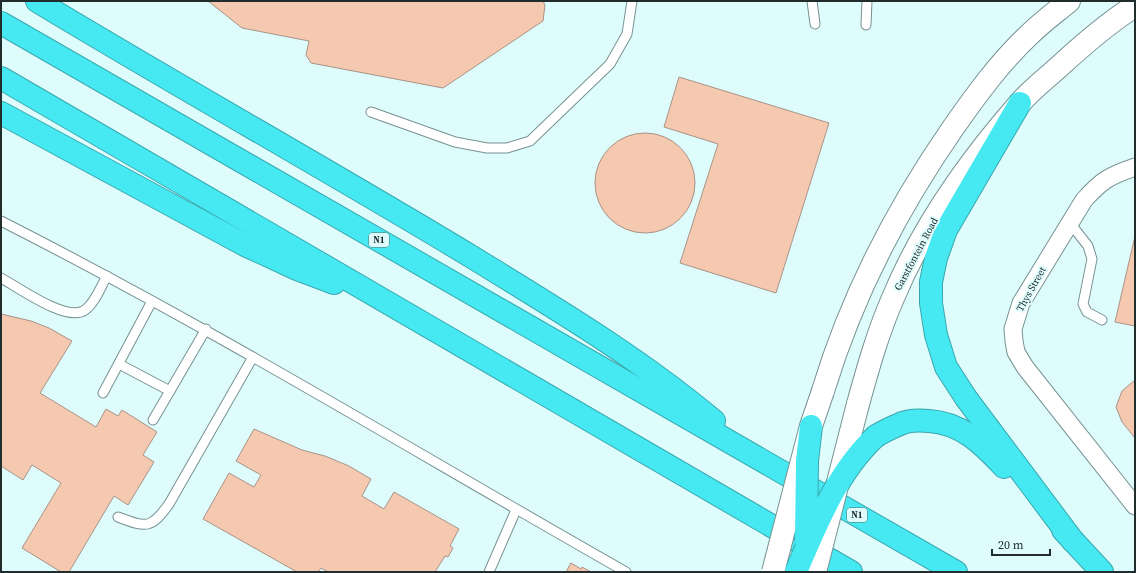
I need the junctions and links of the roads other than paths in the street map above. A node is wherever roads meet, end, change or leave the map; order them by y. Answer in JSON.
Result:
{"nodes":[{"id":1,"x":37,"y":1,"type":"edge"},
{"id":2,"x":632,"y":1,"type":"edge"},
{"id":3,"x":812,"y":1,"type":"edge"},
{"id":4,"x":867,"y":1,"type":"edge"},
{"id":5,"x":1069,"y":1,"type":"edge"},
{"id":6,"x":1135,"y":6,"type":"edge"},
{"id":7,"x":1,"y":23,"type":"edge"},
{"id":8,"x":815,"y":24,"type":"dead end"},
{"id":9,"x":866,"y":25,"type":"dead end"},
{"id":10,"x":1,"y":78,"type":"edge"},
{"id":11,"x":1020,"y":103,"type":"junction"},
{"id":12,"x":371,"y":112,"type":"dead end"},
{"id":13,"x":1,"y":113,"type":"edge"},
{"id":14,"x":1135,"y":167,"type":"edge"},
{"id":15,"x":1,"y":221,"type":"edge"},
{"id":16,"x":1070,"y":223,"type":"junction"},
{"id":17,"x":107,"y":276,"type":"junction"},
{"id":18,"x":1,"y":278,"type":"edge"},
{"id":19,"x":152,"y":300,"type":"junction"},
{"id":20,"x":392,"y":304,"type":"junction"},
{"id":21,"x":1102,"y":320,"type":"dead end"},
{"id":22,"x":206,"y":330,"type":"junction"},
{"id":23,"x":253,"y":357,"type":"junction"},
{"id":24,"x":119,"y":364,"type":"junction"},
{"id":25,"x":170,"y":391,"type":"junction"},
{"id":26,"x":103,"y":393,"type":"dead end"},
{"id":27,"x":153,"y":420,"type":"dead end"},
{"id":28,"x":811,"y":426,"type":"junction"},
{"id":29,"x":757,"y":458,"type":"junction"},
{"id":30,"x":839,"y":482,"type":"junction"},
{"id":31,"x":1135,"y":506,"type":"edge"},
{"id":32,"x":516,"y":510,"type":"junction"},
{"id":33,"x":118,"y":517,"type":"dead end"},
{"id":34,"x":1073,"y":541,"type":"junction"},
{"id":35,"x":806,"y":547,"type":"junction"},
{"id":36,"x":489,"y":572,"type":"edge"},
{"id":37,"x":626,"y":572,"type":"edge"},
{"id":38,"x":773,"y":572,"type":"edge"},
{"id":39,"x":796,"y":572,"type":"edge"},
{"id":40,"x":809,"y":572,"type":"edge"},
{"id":41,"x":815,"y":572,"type":"edge"},
{"id":42,"x":851,"y":572,"type":"edge"},
{"id":43,"x":956,"y":572,"type":"edge"},
{"id":44,"x":1102,"y":572,"type":"edge"}],
"edges":[{"from":1,"to":29,"type":"highway"},
{"from":2,"to":12,"type":"lane"},
{"from":3,"to":8,"type":"lane"},
{"from":4,"to":9,"type":"lane"},
{"from":5,"to":28,"type":"main road","bridge":true},
{"from":6,"to":11,"type":"main road","name":"Garstfontein Road"},
{"from":7,"to":29,"type":"highway","number":"N1"},
{"from":10,"to":20,"type":"highway"},
{"from":11,"to":30,"type":"main road","name":"Garstfontein Road","bridge":true},
{"from":11,"to":34,"type":"highway"},
{"from":13,"to":20,"type":"highway"},
{"from":14,"to":16,"type":"street","name":"Thys Street"},
{"from":15,"to":17,"type":"lane"},
{"from":16,"to":21,"type":"lane"},
{"from":16,"to":31,"type":"street","name":"Thys Street"},
{"from":17,"to":18,"type":"lane"},
{"from":17,"to":19,"type":"lane"},
{"from":19,"to":22,"type":"lane"},
{"from":19,"to":24,"type":"lane"},
{"from":20,"to":42,"type":"highway"},
{"from":22,"to":23,"type":"lane"},
{"from":22,"to":25,"type":"lane"},
{"from":23,"to":32,"type":"lane"},
{"from":23,"to":33,"type":"lane"},
{"from":24,"to":25,"type":"lane"},
{"from":24,"to":26,"type":"lane"},
{"from":25,"to":27,"type":"lane"},
{"from":28,"to":35,"type":"highway","bridge":true},
{"from":28,"to":38,"type":"main road","bridge":true},
{"from":29,"to":43,"type":"highway","number":"N1"},
{"from":30,"to":34,"type":"highway","bridge":true},
{"from":30,"to":35,"type":"highway","bridge":true},
{"from":30,"to":41,"type":"main road","name":"Garstfontein Road","bridge":true},
{"from":32,"to":36,"type":"lane"},
{"from":32,"to":37,"type":"lane"},
{"from":34,"to":44,"type":"highway"},
{"from":35,"to":39,"type":"highway","bridge":true},
{"from":35,"to":40,"type":"highway"}]}
